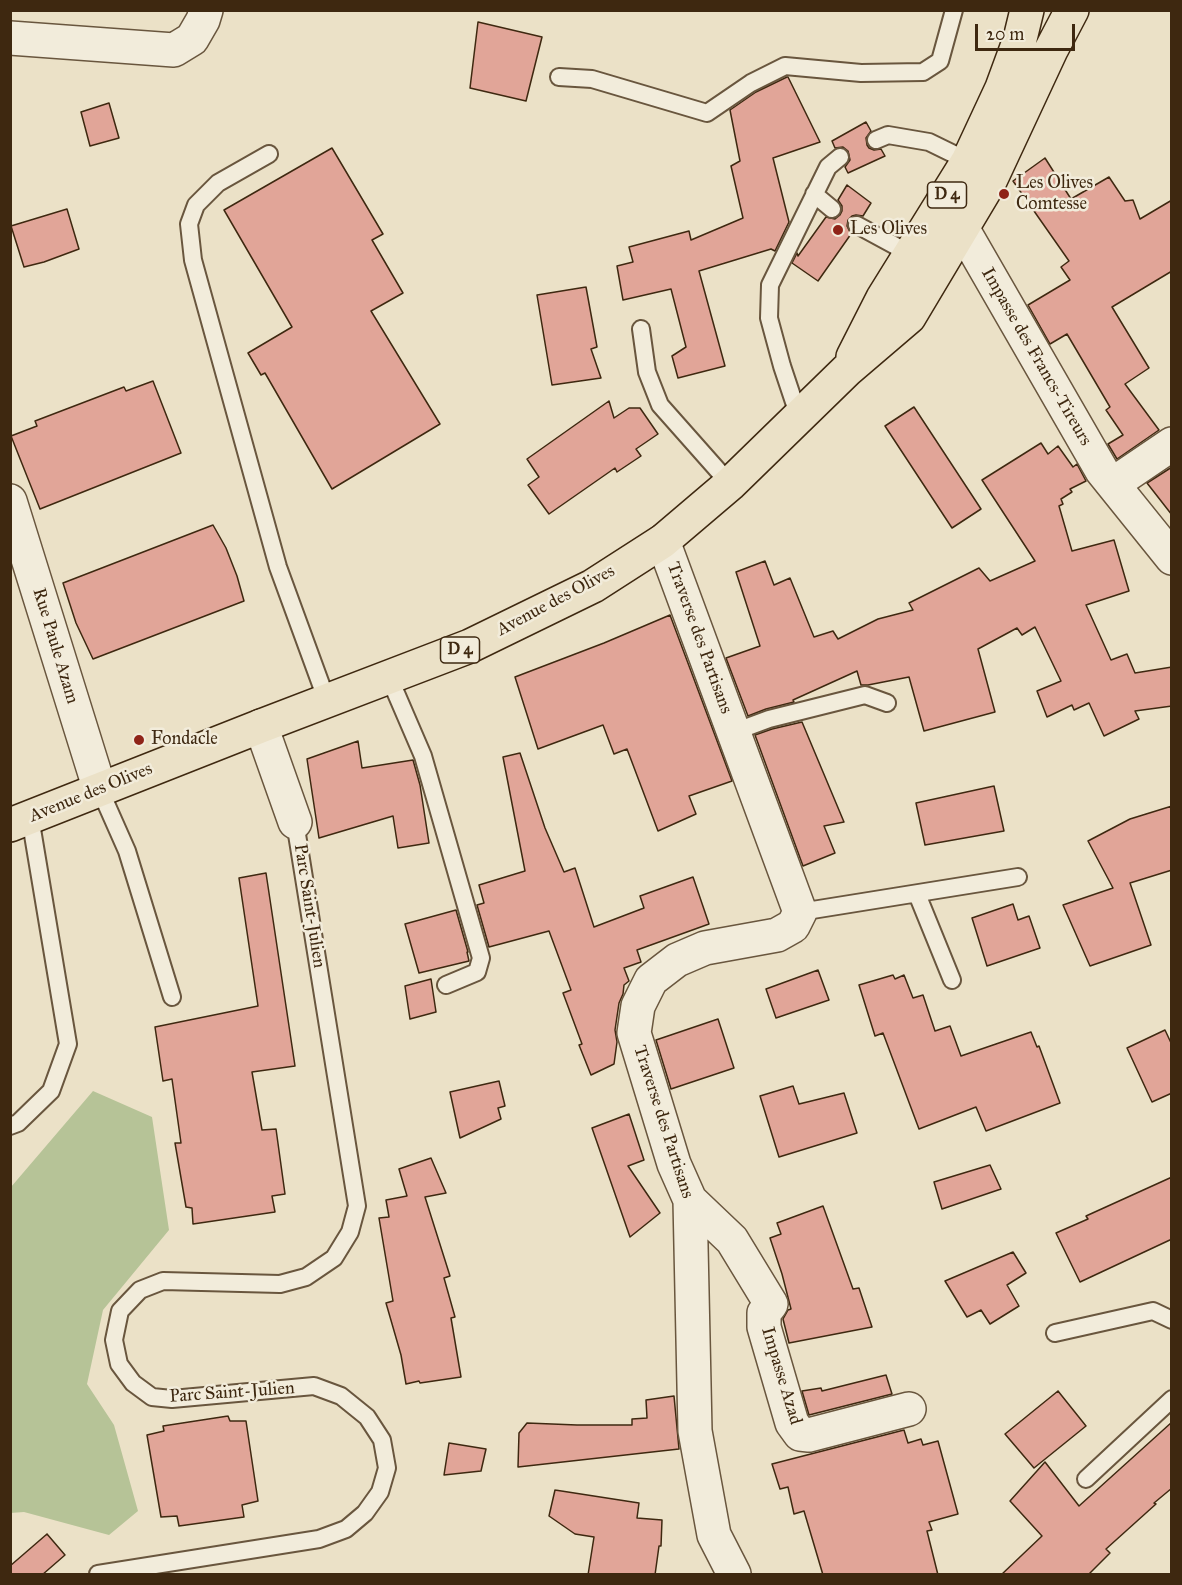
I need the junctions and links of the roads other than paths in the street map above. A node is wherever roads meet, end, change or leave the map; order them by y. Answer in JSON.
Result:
{"nodes":[{"id":1,"x":206,"y":10,"type":"edge"},
{"id":2,"x":954,"y":10,"type":"edge"},
{"id":3,"x":1027,"y":10,"type":"edge"},
{"id":4,"x":1072,"y":10,"type":"edge"},
{"id":5,"x":10,"y":39,"type":"edge"},
{"id":6,"x":559,"y":76,"type":"dead end"},
{"id":7,"x":876,"y":140,"type":"dead end"},
{"id":8,"x":269,"y":154,"type":"dead end"},
{"id":9,"x":840,"y":157,"type":"dead end"},
{"id":10,"x":981,"y":167,"type":"junction"},
{"id":11,"x":814,"y":194,"type":"junction"},
{"id":12,"x":832,"y":209,"type":"dead end"},
{"id":13,"x":857,"y":225,"type":"dead end"},
{"id":14,"x":962,"y":228,"type":"junction"},
{"id":15,"x":924,"y":261,"type":"junction"},
{"id":16,"x":641,"y":329,"type":"dead end"},
{"id":17,"x":799,"y":417,"type":"junction"},
{"id":18,"x":1172,"y":444,"type":"edge"},
{"id":19,"x":730,"y":484,"type":"junction"},
{"id":20,"x":1113,"y":484,"type":"junction"},
{"id":21,"x":10,"y":501,"type":"edge"},
{"id":22,"x":663,"y":541,"type":"junction"},
{"id":23,"x":1172,"y":558,"type":"edge"},
{"id":24,"x":389,"y":677,"type":"junction"},
{"id":25,"x":327,"y":701,"type":"junction"},
{"id":26,"x":887,"y":703,"type":"dead end"},
{"id":27,"x":261,"y":726,"type":"junction"},
{"id":28,"x":734,"y":732,"type":"junction"},
{"id":29,"x":100,"y":790,"type":"junction"},
{"id":30,"x":20,"y":821,"type":"edge"},
{"id":31,"x":295,"y":822,"type":"joint"},
{"id":32,"x":1018,"y":878,"type":"dead end"},
{"id":33,"x":917,"y":894,"type":"junction"},
{"id":34,"x":800,"y":912,"type":"junction"},
{"id":35,"x":952,"y":980,"type":"dead end"},
{"id":36,"x":446,"y":985,"type":"dead end"},
{"id":37,"x":172,"y":997,"type":"dead end"},
{"id":38,"x":10,"y":1126,"type":"edge"},
{"id":39,"x":690,"y":1200,"type":"junction"},
{"id":40,"x":1172,"y":1320,"type":"edge"},
{"id":41,"x":1055,"y":1333,"type":"dead end"},
{"id":42,"x":1172,"y":1399,"type":"edge"},
{"id":43,"x":909,"y":1409,"type":"dead end"},
{"id":44,"x":1086,"y":1479,"type":"dead end"},
{"id":45,"x":98,"y":1575,"type":"edge"},
{"id":46,"x":734,"y":1575,"type":"edge"}],
"edges":[{"from":1,"to":5,"type":"street"},
{"from":2,"to":6,"type":"lane"},
{"from":3,"to":10,"type":"main road","name":"Avenue des Olives","number":"D 4"},
{"from":4,"to":10,"type":"main road","name":"Avenue des Olives","number":"D 4"},
{"from":7,"to":10,"type":"lane"},
{"from":8,"to":25,"type":"lane"},
{"from":9,"to":11,"type":"lane"},
{"from":10,"to":14,"type":"main road","name":"Avenue des Olives","number":"D 4"},
{"from":10,"to":15,"type":"main road","name":"Avenue des Olives","number":"D 4"},
{"from":11,"to":12,"type":"lane"},
{"from":11,"to":17,"type":"lane"},
{"from":13,"to":15,"type":"lane"},
{"from":14,"to":15,"type":"main road","name":"Avenue des Olives","number":"D 4"},
{"from":14,"to":20,"type":"street","name":"Impasse des Francs-Tireurs"},
{"from":15,"to":17,"type":"main road","name":"Avenue des Olives","number":"D 4"},
{"from":16,"to":19,"type":"lane"},
{"from":17,"to":19,"type":"main road","name":"Avenue des Olives","number":"D 4"},
{"from":18,"to":20,"type":"street"},
{"from":19,"to":22,"type":"main road","name":"Avenue des Olives","number":"D 4"},
{"from":20,"to":23,"type":"street","name":"Impasse des Francs-Tireurs"},
{"from":21,"to":29,"type":"street","name":"Rue Paule Azam"},
{"from":22,"to":24,"type":"main road","name":"Avenue des Olives","number":"D 4"},
{"from":22,"to":28,"type":"street","name":"Traverse des Partisans"},
{"from":24,"to":25,"type":"main road","name":"Avenue des Olives","number":"D 4"},
{"from":24,"to":36,"type":"lane"},
{"from":25,"to":27,"type":"main road","name":"Avenue des Olives","number":"D 4"},
{"from":26,"to":28,"type":"lane"},
{"from":27,"to":29,"type":"main road","name":"Avenue des Olives","number":"D 4"},
{"from":27,"to":31,"type":"street","name":"Parc Saint-Julien"},
{"from":28,"to":34,"type":"street","name":"Traverse des Partisans"},
{"from":29,"to":30,"type":"main road","name":"Avenue des Olives","number":"D 4"},
{"from":29,"to":37,"type":"lane"},
{"from":30,"to":38,"type":"lane"},
{"from":31,"to":45,"type":"lane","name":"Parc Saint-Julien"},
{"from":32,"to":33,"type":"lane"},
{"from":33,"to":34,"type":"lane"},
{"from":33,"to":35,"type":"lane"},
{"from":34,"to":39,"type":"street","name":"Traverse des Partisans"},
{"from":39,"to":43,"type":"street","name":"Impasse Azad"},
{"from":39,"to":46,"type":"street","name":"Traverse des Partisans"},
{"from":40,"to":41,"type":"lane"},
{"from":42,"to":44,"type":"lane"}]}
